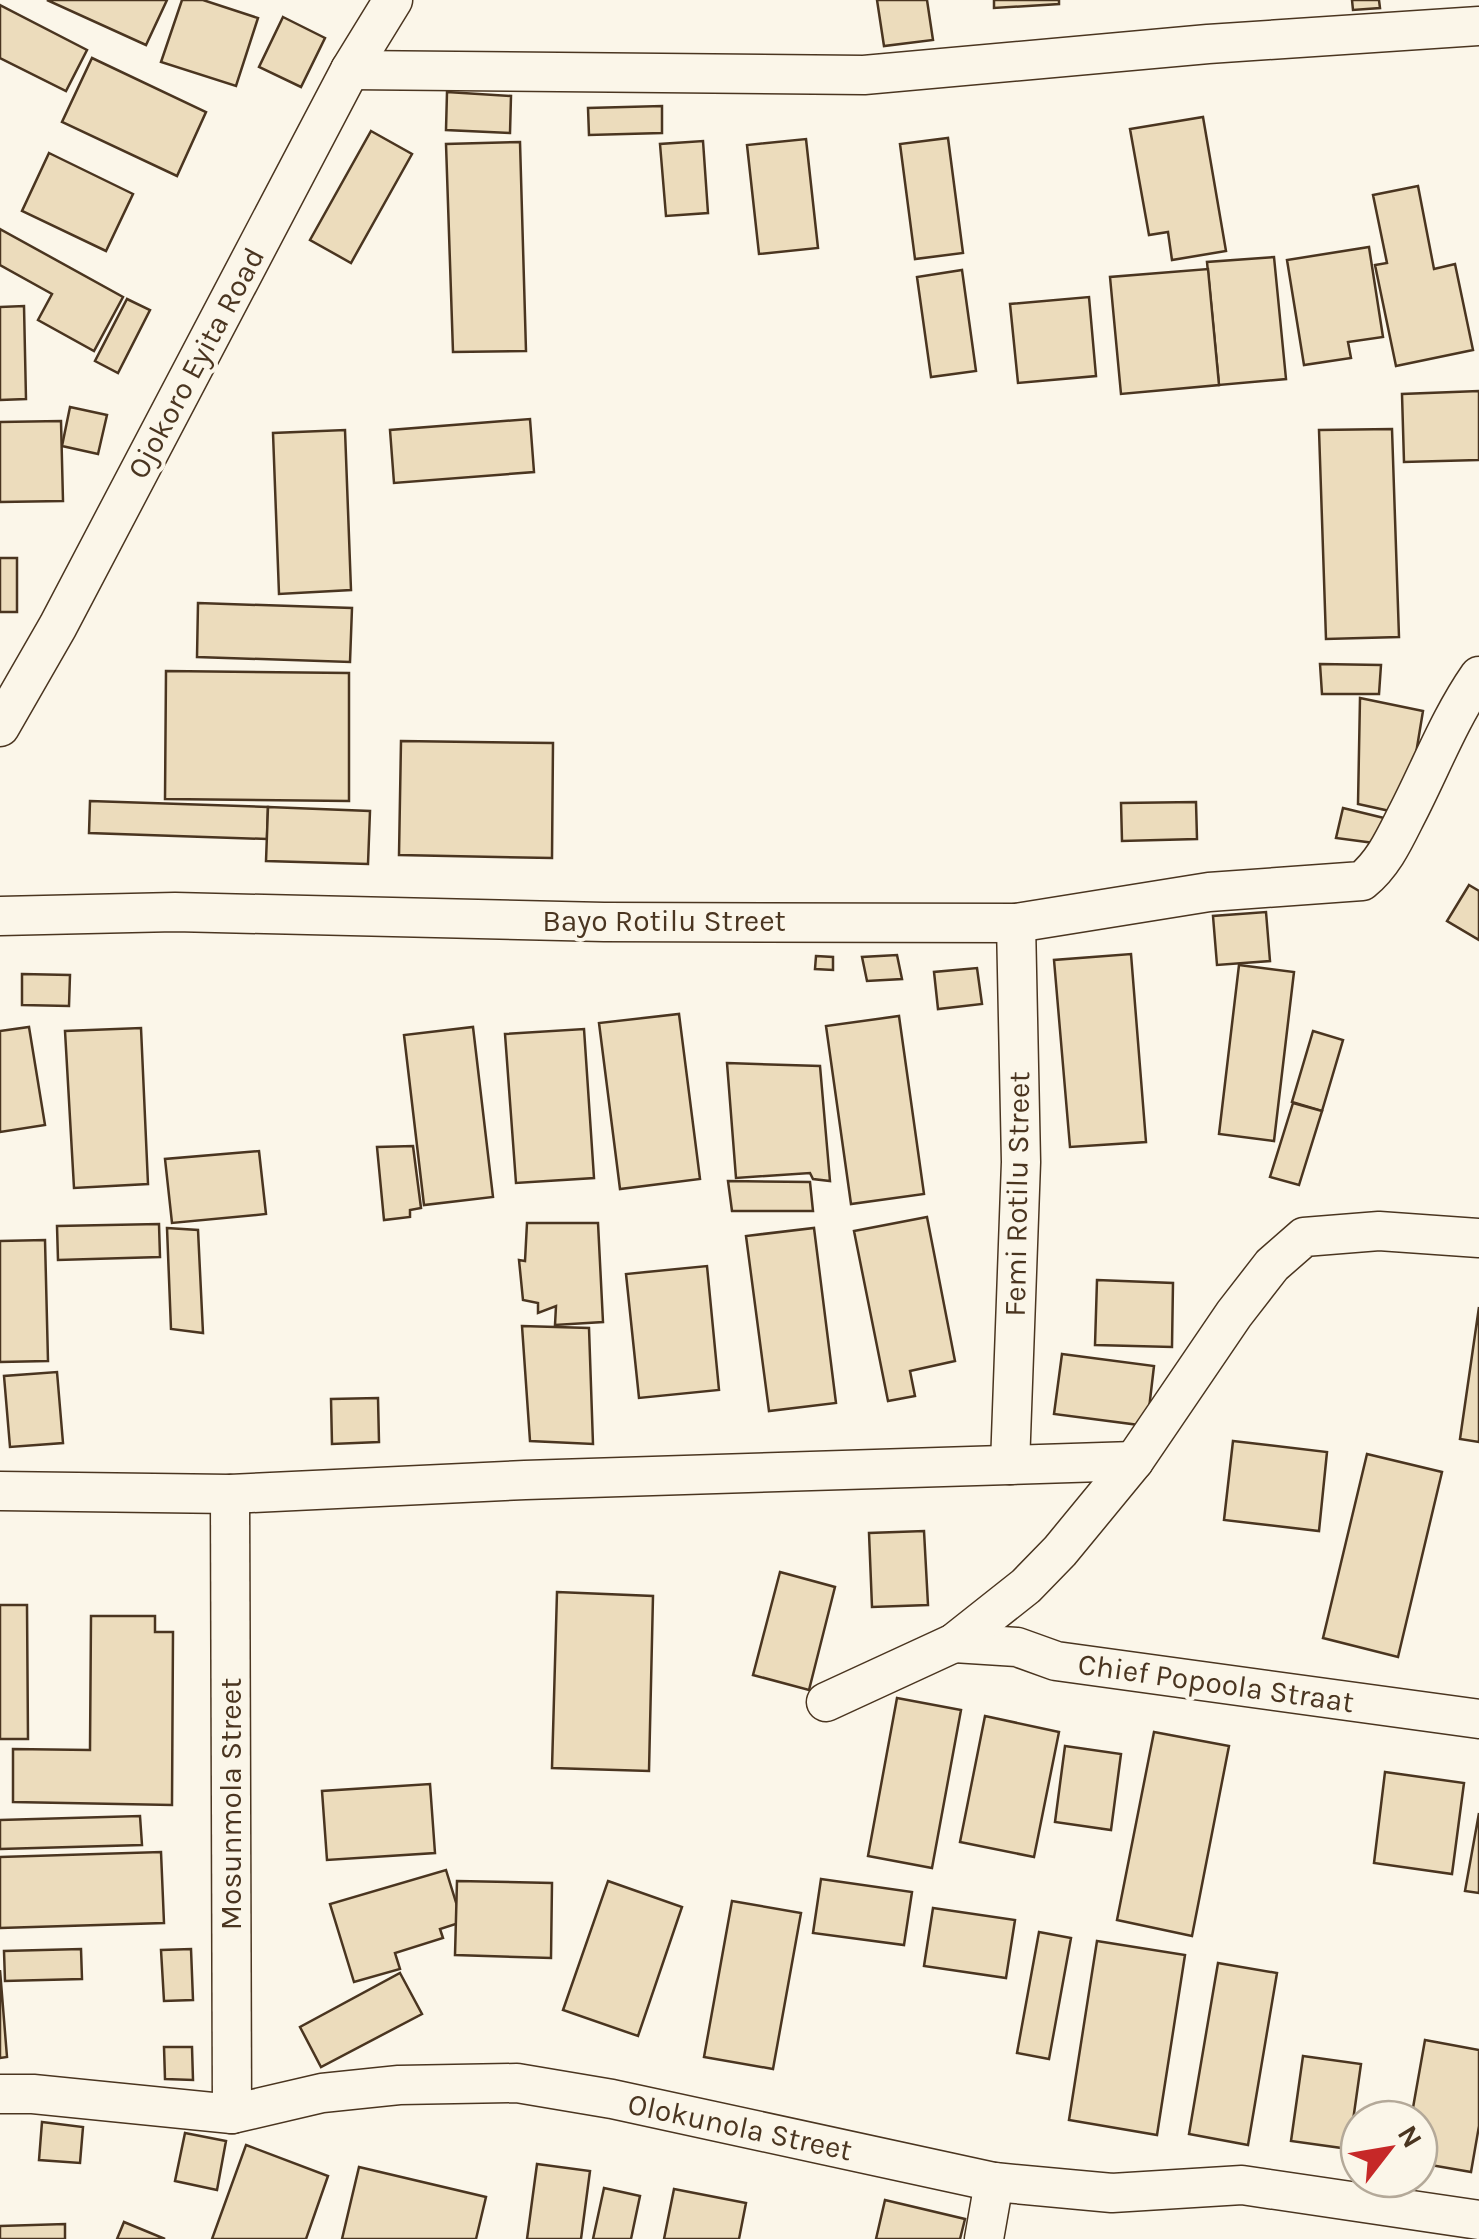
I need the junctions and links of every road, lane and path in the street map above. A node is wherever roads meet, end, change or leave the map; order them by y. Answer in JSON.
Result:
{"nodes":[{"id":1,"x":393,"y":0,"type":"edge"},
{"id":2,"x":1479,"y":26,"type":"edge"},
{"id":3,"x":350,"y":70,"type":"junction"},
{"id":4,"x":1479,"y":676,"type":"edge"},
{"id":5,"x":0,"y":728,"type":"edge"},
{"id":6,"x":0,"y":916,"type":"edge"},
{"id":7,"x":1016,"y":923,"type":"junction"},
{"id":8,"x":1479,"y":1238,"type":"edge"},
{"id":9,"x":1134,"y":1461,"type":"junction"},
{"id":10,"x":1010,"y":1465,"type":"junction"},
{"id":11,"x":0,"y":1491,"type":"edge"},
{"id":12,"x":230,"y":1494,"type":"junction"},
{"id":13,"x":954,"y":1642,"type":"junction"},
{"id":14,"x":826,"y":1702,"type":"dead end"},
{"id":15,"x":1479,"y":1719,"type":"edge"},
{"id":16,"x":0,"y":2094,"type":"edge"},
{"id":17,"x":232,"y":2114,"type":"junction"},
{"id":18,"x":994,"y":2182,"type":"junction"},
{"id":19,"x":1479,"y":2220,"type":"edge"},
{"id":20,"x":984,"y":2239,"type":"edge"}],
"edges":[{"from":1,"to":3,"type":"street","name":"Ojokoro Eyita Road"},
{"from":2,"to":3,"type":"street"},
{"from":3,"to":5,"type":"street","name":"Ojokoro Eyita Road"},
{"from":4,"to":7,"type":"street","name":"Bayo Rotilu Street"},
{"from":6,"to":7,"type":"street","name":"Bayo Rotilu Street"},
{"from":7,"to":10,"type":"street","name":"Femi Rotilu Street"},
{"from":8,"to":9,"type":"street"},
{"from":9,"to":10,"type":"street"},
{"from":9,"to":13,"type":"street"},
{"from":10,"to":12,"type":"street"},
{"from":11,"to":12,"type":"street"},
{"from":12,"to":17,"type":"street","name":"Mosunmola Street"},
{"from":13,"to":14,"type":"street"},
{"from":13,"to":15,"type":"street","name":"Chief Popoola Straat"},
{"from":16,"to":17,"type":"street","name":"Olokunola Street"},
{"from":17,"to":18,"type":"street","name":"Olokunola Street"},
{"from":18,"to":19,"type":"street","name":"Olokunola Street"},
{"from":18,"to":20,"type":"street"}]}
